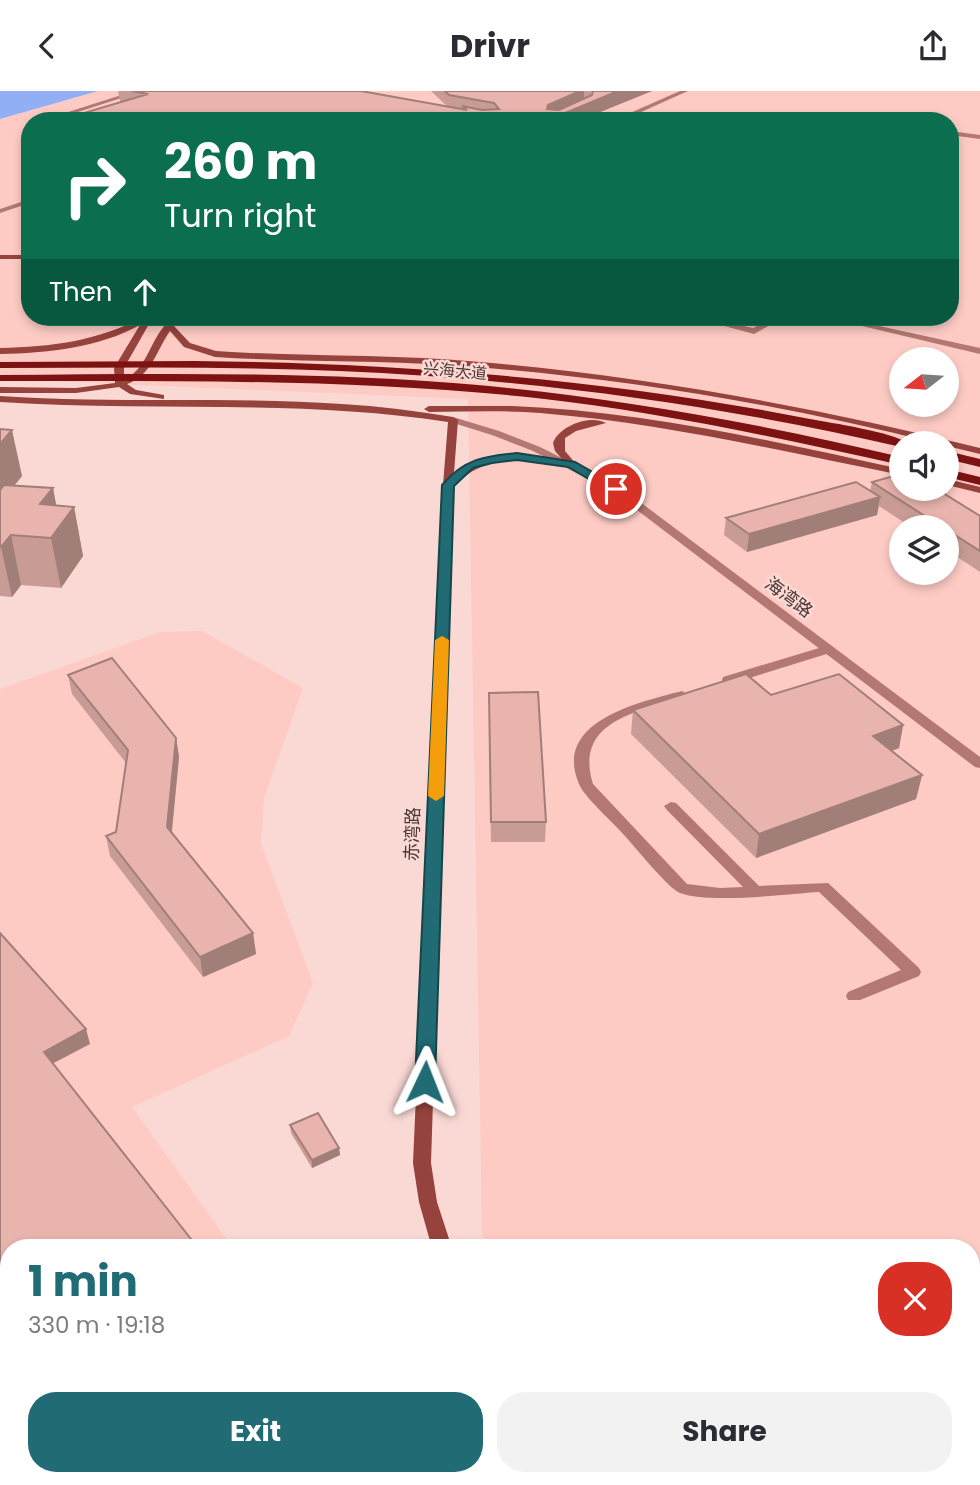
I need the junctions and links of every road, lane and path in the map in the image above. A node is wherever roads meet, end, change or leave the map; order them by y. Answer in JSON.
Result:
{"nodes":[{"id":1,"x":140,"y":91,"type":"edge"},
{"id":2,"x":685,"y":91,"type":"edge"},
{"id":3,"x":72,"y":112,"type":"edge"},
{"id":4,"x":636,"y":112,"type":"edge"},
{"id":5,"x":959,"y":134,"type":"edge"},
{"id":6,"x":980,"y":137,"type":"edge"},
{"id":7,"x":21,"y":204,"type":"edge"},
{"id":8,"x":0,"y":211,"type":"edge"},
{"id":9,"x":0,"y":257,"type":"edge"},
{"id":10,"x":21,"y":257,"type":"edge"},
{"id":11,"x":131,"y":326,"type":"edge"},
{"id":12,"x":144,"y":326,"type":"edge"},
{"id":13,"x":168,"y":326,"type":"edge"},
{"id":14,"x":170,"y":326,"type":"edge"},
{"id":15,"x":733,"y":326,"type":"edge"},
{"id":16,"x":764,"y":326,"type":"edge"},
{"id":17,"x":868,"y":326,"type":"edge"},
{"id":18,"x":0,"y":351,"type":"edge"},
{"id":19,"x":980,"y":351,"type":"edge"},
{"id":20,"x":0,"y":365,"type":"edge"},
{"id":21,"x":0,"y":378,"type":"edge"},
{"id":22,"x":120,"y":384,"type":"junction"},
{"id":23,"x":0,"y":390,"type":"edge"},
{"id":24,"x":0,"y":399,"type":"edge"},
{"id":25,"x":217,"y":404,"type":"junction"},
{"id":26,"x":364,"y":409,"type":"junction"},
{"id":27,"x":453,"y":420,"type":"junction"},
{"id":28,"x":635,"y":422,"type":"junction"},
{"id":29,"x":889,"y":440,"type":"edge"},
{"id":30,"x":450,"y":443,"type":"junction"},
{"id":31,"x":980,"y":450,"type":"edge"},
{"id":32,"x":889,"y":458,"type":"edge"},
{"id":33,"x":959,"y":458,"type":"edge"},
{"id":34,"x":980,"y":463,"type":"edge"},
{"id":35,"x":571,"y":464,"type":"junction"},
{"id":36,"x":889,"y":470,"type":"edge"},
{"id":37,"x":959,"y":476,"type":"edge"},
{"id":38,"x":980,"y":481,"type":"edge"},
{"id":39,"x":448,"y":485,"type":"junction"},
{"id":40,"x":959,"y":485,"type":"edge"},
{"id":41,"x":980,"y":490,"type":"edge"},
{"id":42,"x":829,"y":649,"type":"junction"},
{"id":43,"x":980,"y":764,"type":"edge"},
{"id":44,"x":671,"y":806,"type":"dead end"},
{"id":45,"x":754,"y":889,"type":"junction"},
{"id":46,"x":854,"y":996,"type":"dead end"},
{"id":47,"x":439,"y":1239,"type":"edge"}],
"edges":[{"from":1,"to":3,"type":"street"},
{"from":2,"to":4,"type":"street"},
{"from":5,"to":6,"type":"street"},
{"from":7,"to":8,"type":"street"},
{"from":9,"to":10,"type":"street"},
{"from":11,"to":18,"type":"street"},
{"from":12,"to":22,"type":"street"},
{"from":13,"to":22,"type":"street"},
{"from":14,"to":31,"type":"street","name":"兴海大道"},
{"from":15,"to":16,"type":"street"},
{"from":17,"to":19,"type":"street"},
{"from":20,"to":29,"type":"main road","name":"兴海大道"},
{"from":21,"to":32,"type":"main road","name":"兴海大道"},
{"from":22,"to":23,"type":"street"},
{"from":22,"to":25,"type":"street"},
{"from":24,"to":25,"type":"street","name":"兴海大道"},
{"from":25,"to":26,"type":"street","name":"兴海大道"},
{"from":25,"to":30,"type":"street","name":"兴海大道"},
{"from":26,"to":27,"type":"street","name":"兴海大道"},
{"from":26,"to":28,"type":"street","name":"兴海大道"},
{"from":27,"to":30,"type":"street","name":"赤湾路"},
{"from":27,"to":35,"type":"street","name":"海湾路"},
{"from":28,"to":35,"type":"street"},
{"from":28,"to":36,"type":"street","name":"兴海大道"},
{"from":30,"to":39,"type":"street","name":"赤湾路"},
{"from":33,"to":34,"type":"main road"},
{"from":35,"to":39,"type":"street"},
{"from":35,"to":42,"type":"street","name":"海湾路"},
{"from":37,"to":38,"type":"main road"},
{"from":39,"to":47,"type":"street","name":"赤湾路"},
{"from":40,"to":41,"type":"street"},
{"from":42,"to":43,"type":"street","name":"海湾路"},
{"from":42,"to":45,"type":"street"},
{"from":44,"to":45,"type":"street"},
{"from":45,"to":46,"type":"street"}]}
